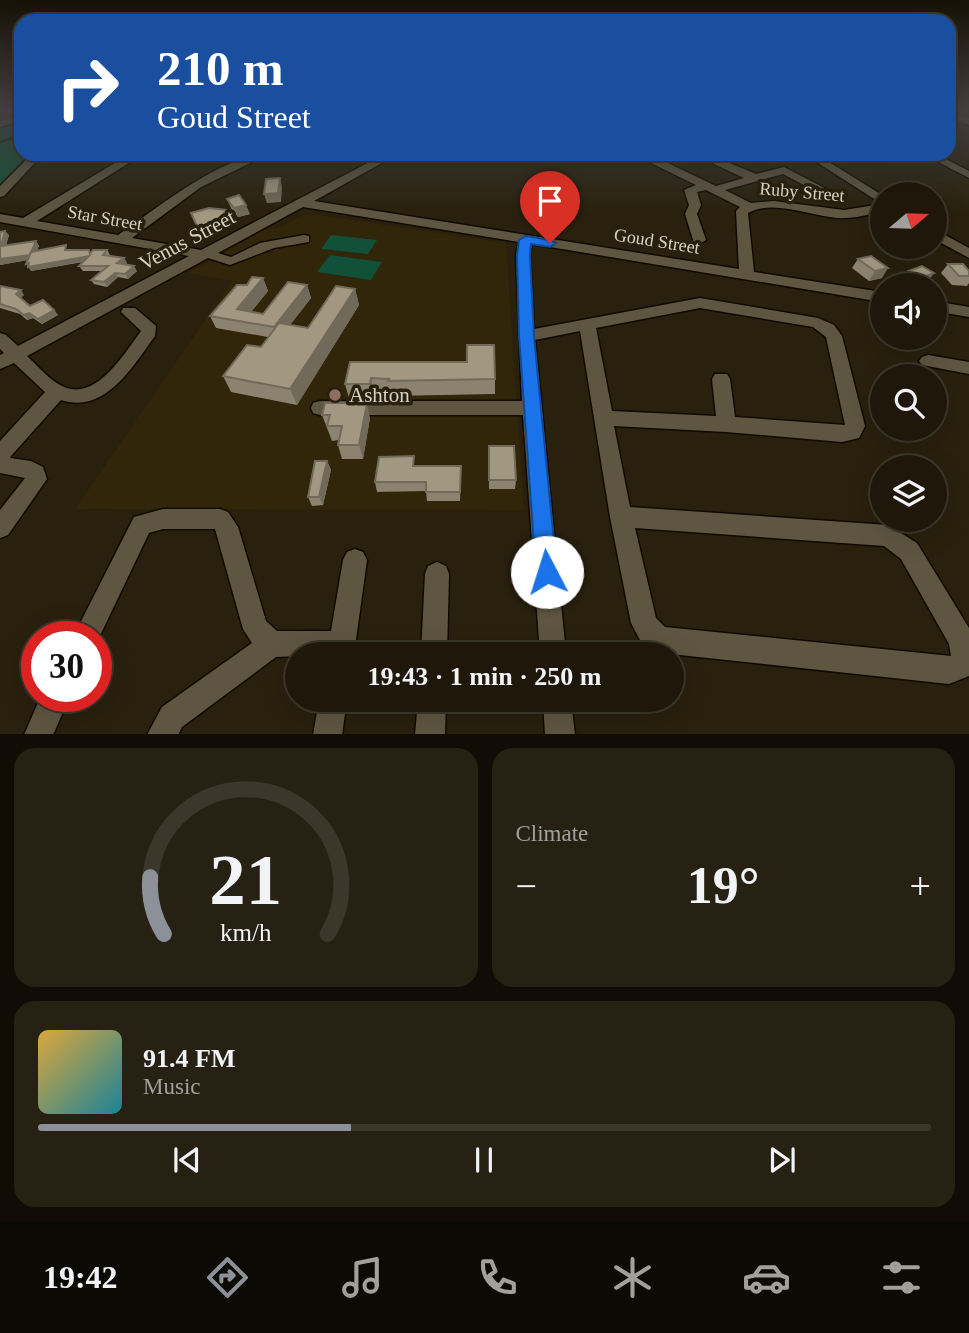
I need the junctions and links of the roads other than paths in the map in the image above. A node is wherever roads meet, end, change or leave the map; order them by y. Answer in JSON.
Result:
{"nodes":[{"id":1,"x":31,"y":161,"type":"edge"},
{"id":2,"x":126,"y":161,"type":"edge"},
{"id":3,"x":249,"y":161,"type":"edge"},
{"id":4,"x":380,"y":161,"type":"edge"},
{"id":5,"x":655,"y":161,"type":"edge"},
{"id":6,"x":820,"y":161,"type":"edge"},
{"id":7,"x":942,"y":161,"type":"edge"},
{"id":8,"x":718,"y":162,"type":"dead end"},
{"id":9,"x":969,"y":175,"type":"edge"},
{"id":10,"x":754,"y":178,"type":"junction"},
{"id":11,"x":713,"y":187,"type":"junction"},
{"id":12,"x":870,"y":192,"type":"edge"},
{"id":13,"x":0,"y":193,"type":"edge"},
{"id":14,"x":832,"y":195,"type":"dead end"},
{"id":15,"x":302,"y":203,"type":"junction"},
{"id":16,"x":748,"y":206,"type":"junction"},
{"id":17,"x":870,"y":210,"type":"edge"},
{"id":18,"x":0,"y":218,"type":"edge"},
{"id":19,"x":26,"y":222,"type":"junction"},
{"id":20,"x":122,"y":239,"type":"junction"},
{"id":21,"x":304,"y":239,"type":"dead end"},
{"id":22,"x":526,"y":240,"type":"junction"},
{"id":23,"x":699,"y":240,"type":"dead end"},
{"id":24,"x":947,"y":241,"type":"edge"},
{"id":25,"x":206,"y":254,"type":"junction"},
{"id":26,"x":969,"y":254,"type":"edge"},
{"id":27,"x":225,"y":263,"type":"junction"},
{"id":28,"x":246,"y":271,"type":"dead end"},
{"id":29,"x":747,"y":275,"type":"junction"},
{"id":30,"x":870,"y":295,"type":"edge"},
{"id":31,"x":947,"y":308,"type":"edge"},
{"id":32,"x":969,"y":312,"type":"edge"},
{"id":33,"x":129,"y":313,"type":"dead end"},
{"id":34,"x":587,"y":326,"type":"junction"},
{"id":35,"x":527,"y":336,"type":"junction"},
{"id":36,"x":0,"y":339,"type":"edge"},
{"id":37,"x":16,"y":355,"type":"junction"},
{"id":38,"x":928,"y":361,"type":"dead end"},
{"id":39,"x":0,"y":363,"type":"edge"},
{"id":40,"x":969,"y":368,"type":"edge"},
{"id":41,"x":721,"y":379,"type":"dead end"},
{"id":42,"x":57,"y":392,"type":"junction"},
{"id":43,"x":320,"y":408,"type":"dead end"},
{"id":44,"x":533,"y":408,"type":"junction"},
{"id":45,"x":605,"y":418,"type":"junction"},
{"id":46,"x":726,"y":424,"type":"junction"},
{"id":47,"x":621,"y":517,"type":"junction"},
{"id":48,"x":0,"y":527,"type":"edge"},
{"id":49,"x":355,"y":560,"type":"dead end"},
{"id":50,"x":437,"y":575,"type":"dead end"},
{"id":51,"x":94,"y":621,"type":"edge"},
{"id":52,"x":343,"y":642,"type":"edge"},
{"id":53,"x":434,"y":642,"type":"edge"},
{"id":54,"x":553,"y":642,"type":"edge"},
{"id":55,"x":272,"y":644,"type":"junction"},
{"id":56,"x":285,"y":645,"type":"edge"},
{"id":57,"x":48,"y":712,"type":"edge"},
{"id":58,"x":331,"y":712,"type":"edge"},
{"id":59,"x":431,"y":712,"type":"edge"},
{"id":60,"x":558,"y":712,"type":"edge"},
{"id":61,"x":38,"y":734,"type":"edge"},
{"id":62,"x":161,"y":734,"type":"edge"},
{"id":63,"x":327,"y":734,"type":"edge"},
{"id":64,"x":430,"y":734,"type":"edge"},
{"id":65,"x":560,"y":734,"type":"edge"}],
"edges":[{"from":1,"to":13,"type":"street"},
{"from":2,"to":19,"type":"street"},
{"from":3,"to":20,"type":"street"},
{"from":4,"to":15,"type":"street","name":"Venus Street"},
{"from":5,"to":11,"type":"street"},
{"from":6,"to":12,"type":"street"},
{"from":7,"to":9,"type":"street"},
{"from":8,"to":10,"type":"street"},
{"from":10,"to":11,"type":"street"},
{"from":10,"to":14,"type":"street"},
{"from":11,"to":16,"type":"street"},
{"from":11,"to":23,"type":"street"},
{"from":15,"to":22,"type":"street","name":"Goud Street"},
{"from":15,"to":25,"type":"street","name":"Venus Street"},
{"from":16,"to":17,"type":"street","name":"Ruby Street"},
{"from":16,"to":29,"type":"street","name":"Ruby Street"},
{"from":18,"to":19,"type":"street","name":"Star Street"},
{"from":19,"to":20,"type":"street","name":"Star Street"},
{"from":20,"to":25,"type":"street","name":"Star Street"},
{"from":21,"to":27,"type":"street"},
{"from":22,"to":29,"type":"street","name":"Goud Street"},
{"from":22,"to":35,"type":"street"},
{"from":24,"to":26,"type":"street"},
{"from":25,"to":27,"type":"street","name":"Star Street"},
{"from":25,"to":37,"type":"street","name":"Venus Street"},
{"from":27,"to":28,"type":"street","name":"Star Street"},
{"from":29,"to":30,"type":"street","name":"Goud Street"},
{"from":31,"to":32,"type":"street"},
{"from":33,"to":42,"type":"street"},
{"from":34,"to":35,"type":"street"},
{"from":34,"to":45,"type":"street"},
{"from":34,"to":46,"type":"street"},
{"from":35,"to":44,"type":"street"},
{"from":36,"to":37,"type":"street"},
{"from":37,"to":39,"type":"street","name":"Venus Street"},
{"from":37,"to":42,"type":"street"},
{"from":38,"to":40,"type":"street"},
{"from":41,"to":46,"type":"street"},
{"from":42,"to":48,"type":"street"},
{"from":43,"to":44,"type":"street"},
{"from":44,"to":54,"type":"street"},
{"from":45,"to":46,"type":"street"},
{"from":45,"to":47,"type":"street"},
{"from":47,"to":47,"type":"street"},
{"from":49,"to":52,"type":"street"},
{"from":50,"to":53,"type":"street"},
{"from":51,"to":55,"type":"street"},
{"from":55,"to":56,"type":"street"},
{"from":55,"to":62,"type":"street"},
{"from":57,"to":61,"type":"street"},
{"from":58,"to":63,"type":"street"},
{"from":59,"to":64,"type":"street"},
{"from":60,"to":65,"type":"street"}]}
